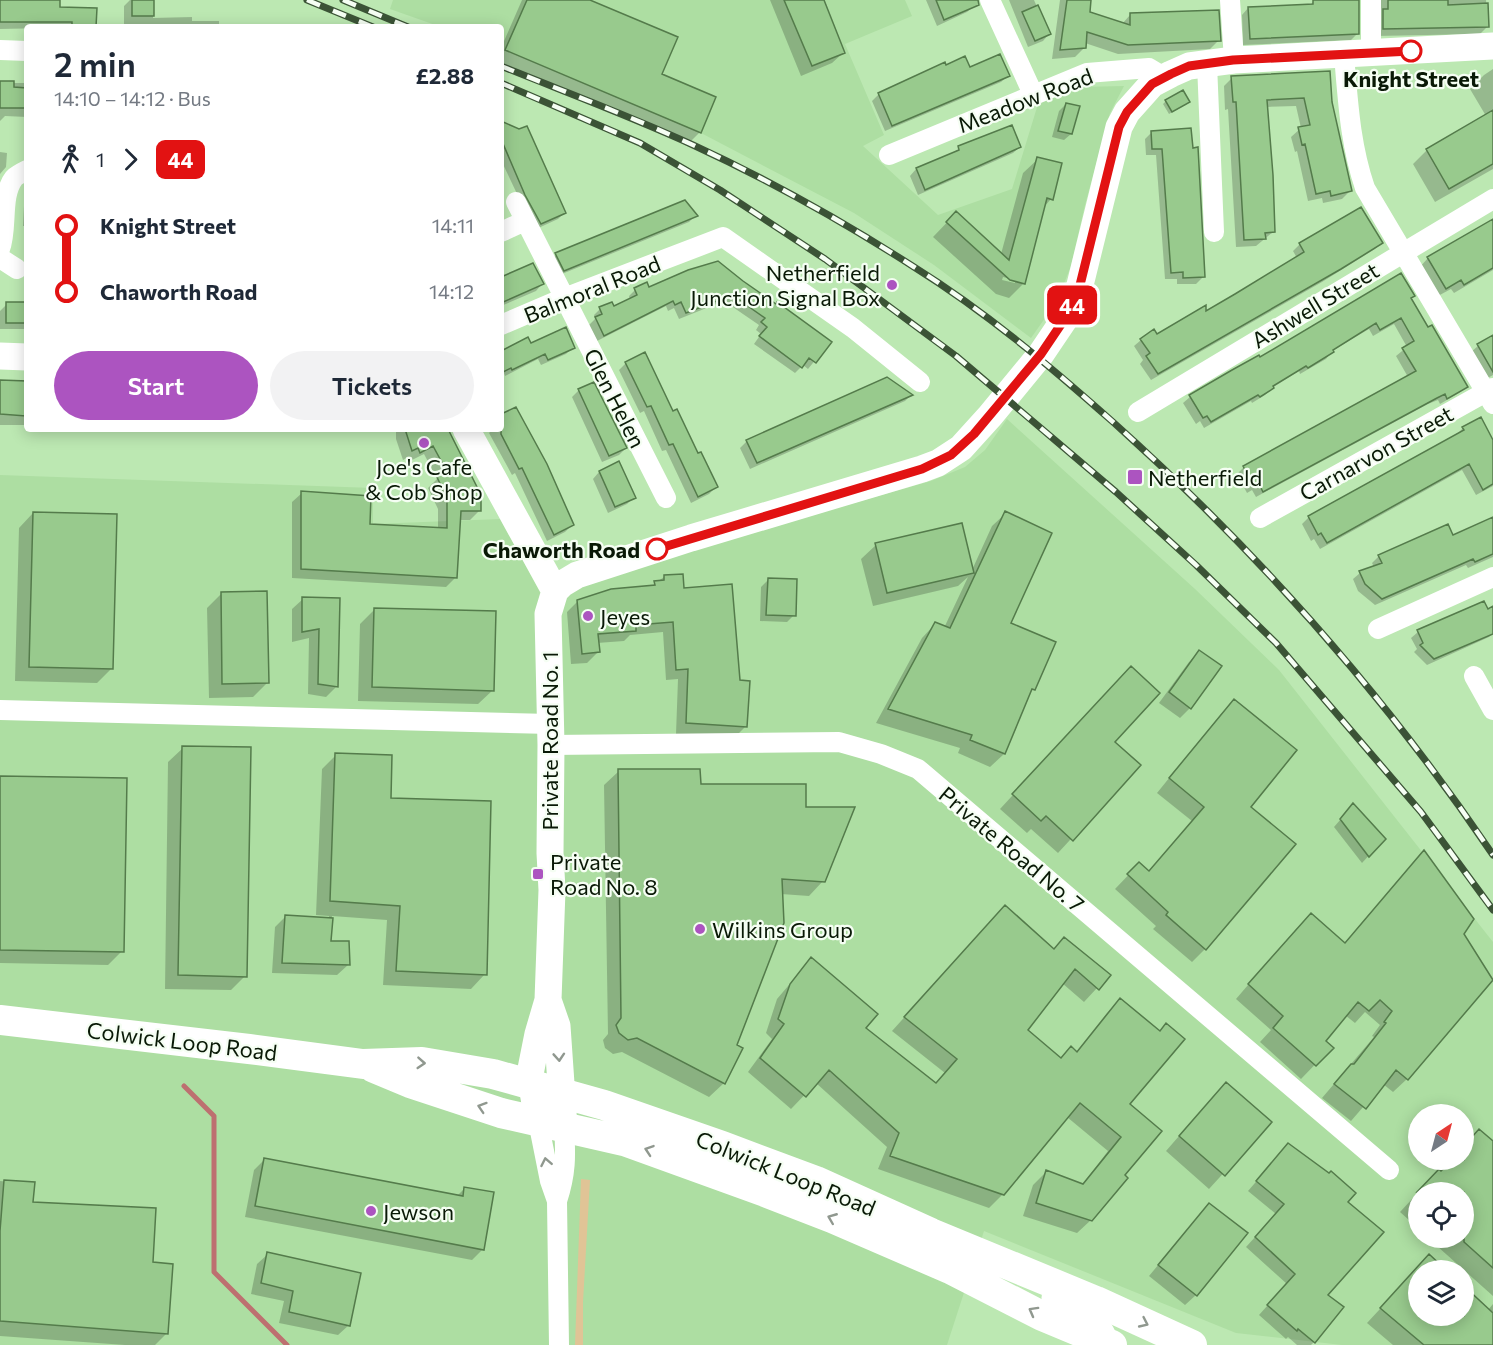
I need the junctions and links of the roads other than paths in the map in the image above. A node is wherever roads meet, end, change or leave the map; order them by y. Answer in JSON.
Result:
{"nodes":[{"id":1,"x":990,"y":0,"type":"edge"},
{"id":2,"x":1230,"y":0,"type":"edge"},
{"id":3,"x":1371,"y":0,"type":"edge"},
{"id":4,"x":1493,"y":46,"type":"edge"},
{"id":5,"x":0,"y":50,"type":"edge"},
{"id":6,"x":24,"y":51,"type":"edge"},
{"id":7,"x":1371,"y":53,"type":"junction"},
{"id":8,"x":1344,"y":55,"type":"junction"},
{"id":9,"x":1220,"y":62,"type":"junction"},
{"id":10,"x":1158,"y":81,"type":"junction"},
{"id":11,"x":1033,"y":94,"type":"junction"},
{"id":12,"x":889,"y":155,"type":"dead end"},
{"id":13,"x":24,"y":172,"type":"edge"},
{"id":14,"x":1493,"y":199,"type":"edge"},
{"id":15,"x":516,"y":202,"type":"dead end"},
{"id":16,"x":525,"y":221,"type":"junction"},
{"id":17,"x":504,"y":231,"type":"edge"},
{"id":18,"x":1214,"y":232,"type":"dead end"},
{"id":19,"x":0,"y":249,"type":"edge"},
{"id":20,"x":1404,"y":251,"type":"junction"},
{"id":21,"x":0,"y":258,"type":"edge"},
{"id":22,"x":17,"y":269,"type":"dead end"},
{"id":23,"x":564,"y":298,"type":"junction"},
{"id":24,"x":504,"y":325,"type":"edge"},
{"id":25,"x":0,"y":356,"type":"edge"},
{"id":26,"x":24,"y":357,"type":"edge"},
{"id":27,"x":920,"y":382,"type":"dead end"},
{"id":28,"x":1491,"y":394,"type":"edge"},
{"id":29,"x":1138,"y":412,"type":"dead end"},
{"id":30,"x":468,"y":432,"type":"edge"},
{"id":31,"x":666,"y":498,"type":"dead end"},
{"id":32,"x":1260,"y":518,"type":"dead end"},
{"id":33,"x":1493,"y":577,"type":"edge"},
{"id":34,"x":555,"y":591,"type":"junction"},
{"id":35,"x":1378,"y":629,"type":"dead end"},
{"id":36,"x":1474,"y":676,"type":"dead end"},
{"id":37,"x":0,"y":710,"type":"edge"},
{"id":38,"x":1493,"y":711,"type":"edge"},
{"id":39,"x":551,"y":734,"type":"junction"},
{"id":40,"x":548,"y":1000,"type":"junction"},
{"id":41,"x":0,"y":1020,"type":"edge"},
{"id":42,"x":363,"y":1064,"type":"junction"},
{"id":43,"x":532,"y":1086,"type":"junction"},
{"id":44,"x":561,"y":1094,"type":"junction"},
{"id":45,"x":551,"y":1124,"type":"junction"},
{"id":46,"x":1389,"y":1170,"type":"dead end"},
{"id":47,"x":1079,"y":1321,"type":"edge"},
{"id":48,"x":1107,"y":1344,"type":"edge"},
{"id":49,"x":559,"y":1345,"type":"edge"},
{"id":50,"x":1192,"y":1345,"type":"edge"}],
"edges":[{"from":1,"to":11,"type":"street"},
{"from":2,"to":9,"type":"street"},
{"from":3,"to":7,"type":"street"},
{"from":4,"to":7,"type":"street"},
{"from":5,"to":6,"type":"street"},
{"from":7,"to":8,"type":"street"},
{"from":8,"to":9,"type":"street"},
{"from":8,"to":20,"type":"street"},
{"from":9,"to":10,"type":"street"},
{"from":9,"to":18,"type":"street"},
{"from":10,"to":11,"type":"street","name":"Meadow Road"},
{"from":10,"to":34,"type":"street"},
{"from":11,"to":12,"type":"street","name":"Meadow Road"},
{"from":13,"to":19,"type":"street"},
{"from":14,"to":20,"type":"street","name":"Ashwell Street"},
{"from":15,"to":16,"type":"street","name":"Glen Helen"},
{"from":16,"to":17,"type":"street"},
{"from":16,"to":23,"type":"street","name":"Glen Helen"},
{"from":20,"to":28,"type":"street"},
{"from":20,"to":29,"type":"street","name":"Ashwell Street"},
{"from":21,"to":22,"type":"street"},
{"from":23,"to":24,"type":"street","name":"Balmoral Road"},
{"from":23,"to":27,"type":"street","name":"Balmoral Road"},
{"from":23,"to":31,"type":"street","name":"Glen Helen"},
{"from":25,"to":26,"type":"street"},
{"from":28,"to":32,"type":"street","name":"Carnarvon Street"},
{"from":30,"to":34,"type":"street"},
{"from":33,"to":35,"type":"street"},
{"from":34,"to":39,"type":"street","name":"Private Road No. 1"},
{"from":36,"to":38,"type":"street"},
{"from":37,"to":39,"type":"street"},
{"from":39,"to":40,"type":"street","name":"Private Road No. 1"},
{"from":39,"to":46,"type":"street","name":"Private Road No. 7"},
{"from":40,"to":43,"type":"street","name":"Private Road No. 1"},
{"from":40,"to":44,"type":"street","name":"Private Road No. 1","one_way":true},
{"from":41,"to":42,"type":"main road","name":"Colwick Loop Road"},
{"from":42,"to":43,"type":"main road","name":"Colwick Loop Road","one_way":true},
{"from":45,"to":42,"type":"main road","name":"Colwick Loop Road","one_way":true},
{"from":43,"to":44,"type":"main road","name":"Colwick Loop Road"},
{"from":43,"to":45,"type":"street","name":"Private Road No. 1"},
{"from":44,"to":45,"type":"street","name":"Private Road No. 1"},
{"from":44,"to":47,"type":"main road","name":"Colwick Loop Road"},
{"from":47,"to":45,"type":"main road","name":"Colwick Loop Road","one_way":true},
{"from":45,"to":49,"type":"street","name":"Private Road No. 1"},
{"from":47,"to":48,"type":"main road","name":"Colwick Loop Road"},
{"from":47,"to":50,"type":"main road","name":"Colwick Loop Road","one_way":true}]}
